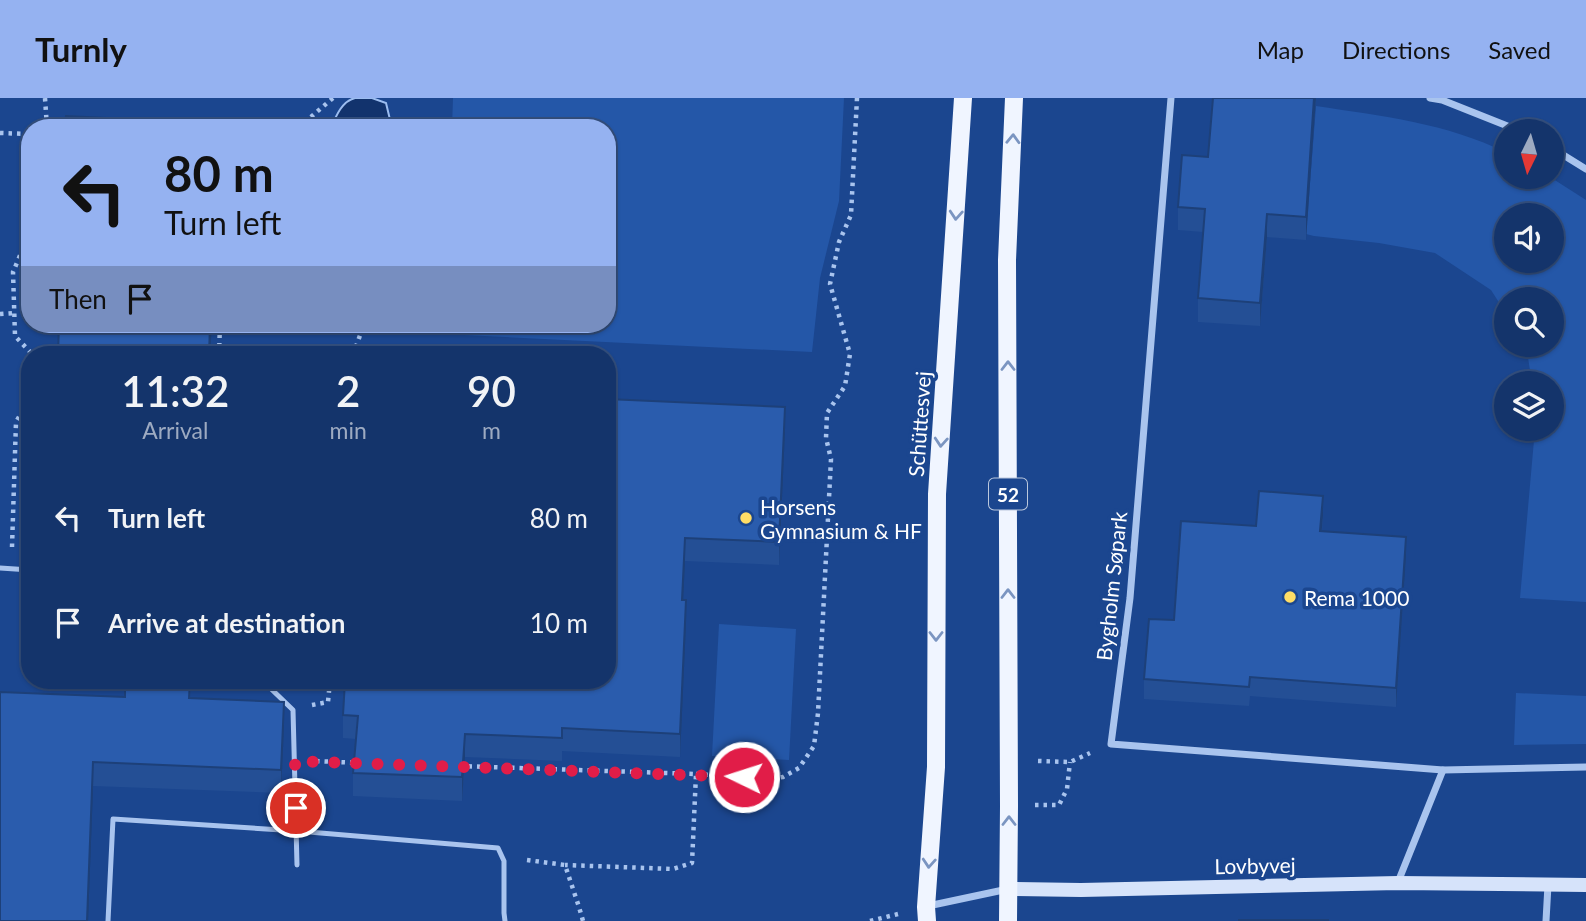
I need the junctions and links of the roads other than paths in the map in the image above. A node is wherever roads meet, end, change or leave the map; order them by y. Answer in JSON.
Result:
{"nodes":[{"id":1,"x":963,"y":98,"type":"edge"},
{"id":2,"x":1014,"y":98,"type":"edge"},
{"id":3,"x":1171,"y":98,"type":"edge"},
{"id":4,"x":1430,"y":98,"type":"edge"},
{"id":5,"x":1494,"y":121,"type":"edge"},
{"id":6,"x":1564,"y":155,"type":"edge"},
{"id":7,"x":1586,"y":169,"type":"edge"},
{"id":8,"x":0,"y":568,"type":"edge"},
{"id":9,"x":21,"y":570,"type":"edge"},
{"id":10,"x":271,"y":689,"type":"edge"},
{"id":11,"x":1586,"y":767,"type":"edge"},
{"id":12,"x":1443,"y":770,"type":"junction"},
{"id":13,"x":297,"y":831,"type":"junction"},
{"id":14,"x":298,"y":865,"type":"dead end"},
{"id":15,"x":1398,"y":883,"type":"junction"},
{"id":16,"x":1586,"y":884,"type":"edge"},
{"id":17,"x":1548,"y":885,"type":"junction"},
{"id":18,"x":1009,"y":889,"type":"junction"},
{"id":19,"x":926,"y":914,"type":"edge"},
{"id":20,"x":107,"y":921,"type":"edge"},
{"id":21,"x":505,"y":921,"type":"edge"},
{"id":22,"x":1008,"y":921,"type":"edge"},
{"id":23,"x":1546,"y":921,"type":"edge"}],
"edges":[{"from":1,"to":19,"type":"main road","name":"Schüttesvej","one_way":true},
{"from":18,"to":2,"type":"main road","number":"52","one_way":true},
{"from":3,"to":12,"type":"street","name":"Bygholm Søpark"},
{"from":4,"to":5,"type":"street"},
{"from":6,"to":7,"type":"street"},
{"from":8,"to":9,"type":"lane"},
{"from":10,"to":13,"type":"lane"},
{"from":11,"to":12,"type":"street"},
{"from":12,"to":15,"type":"street"},
{"from":13,"to":14,"type":"lane"},
{"from":13,"to":20,"type":"lane"},
{"from":13,"to":21,"type":"lane"},
{"from":15,"to":17,"type":"street","name":"Lovbyvej"},
{"from":15,"to":18,"type":"street","name":"Lovbyvej"},
{"from":16,"to":17,"type":"street","name":"Lovbyvej"},
{"from":17,"to":23,"type":"street"},
{"from":18,"to":19,"type":"street","name":"Lovbyvej"},
{"from":18,"to":22,"type":"main road","number":"52"}]}
